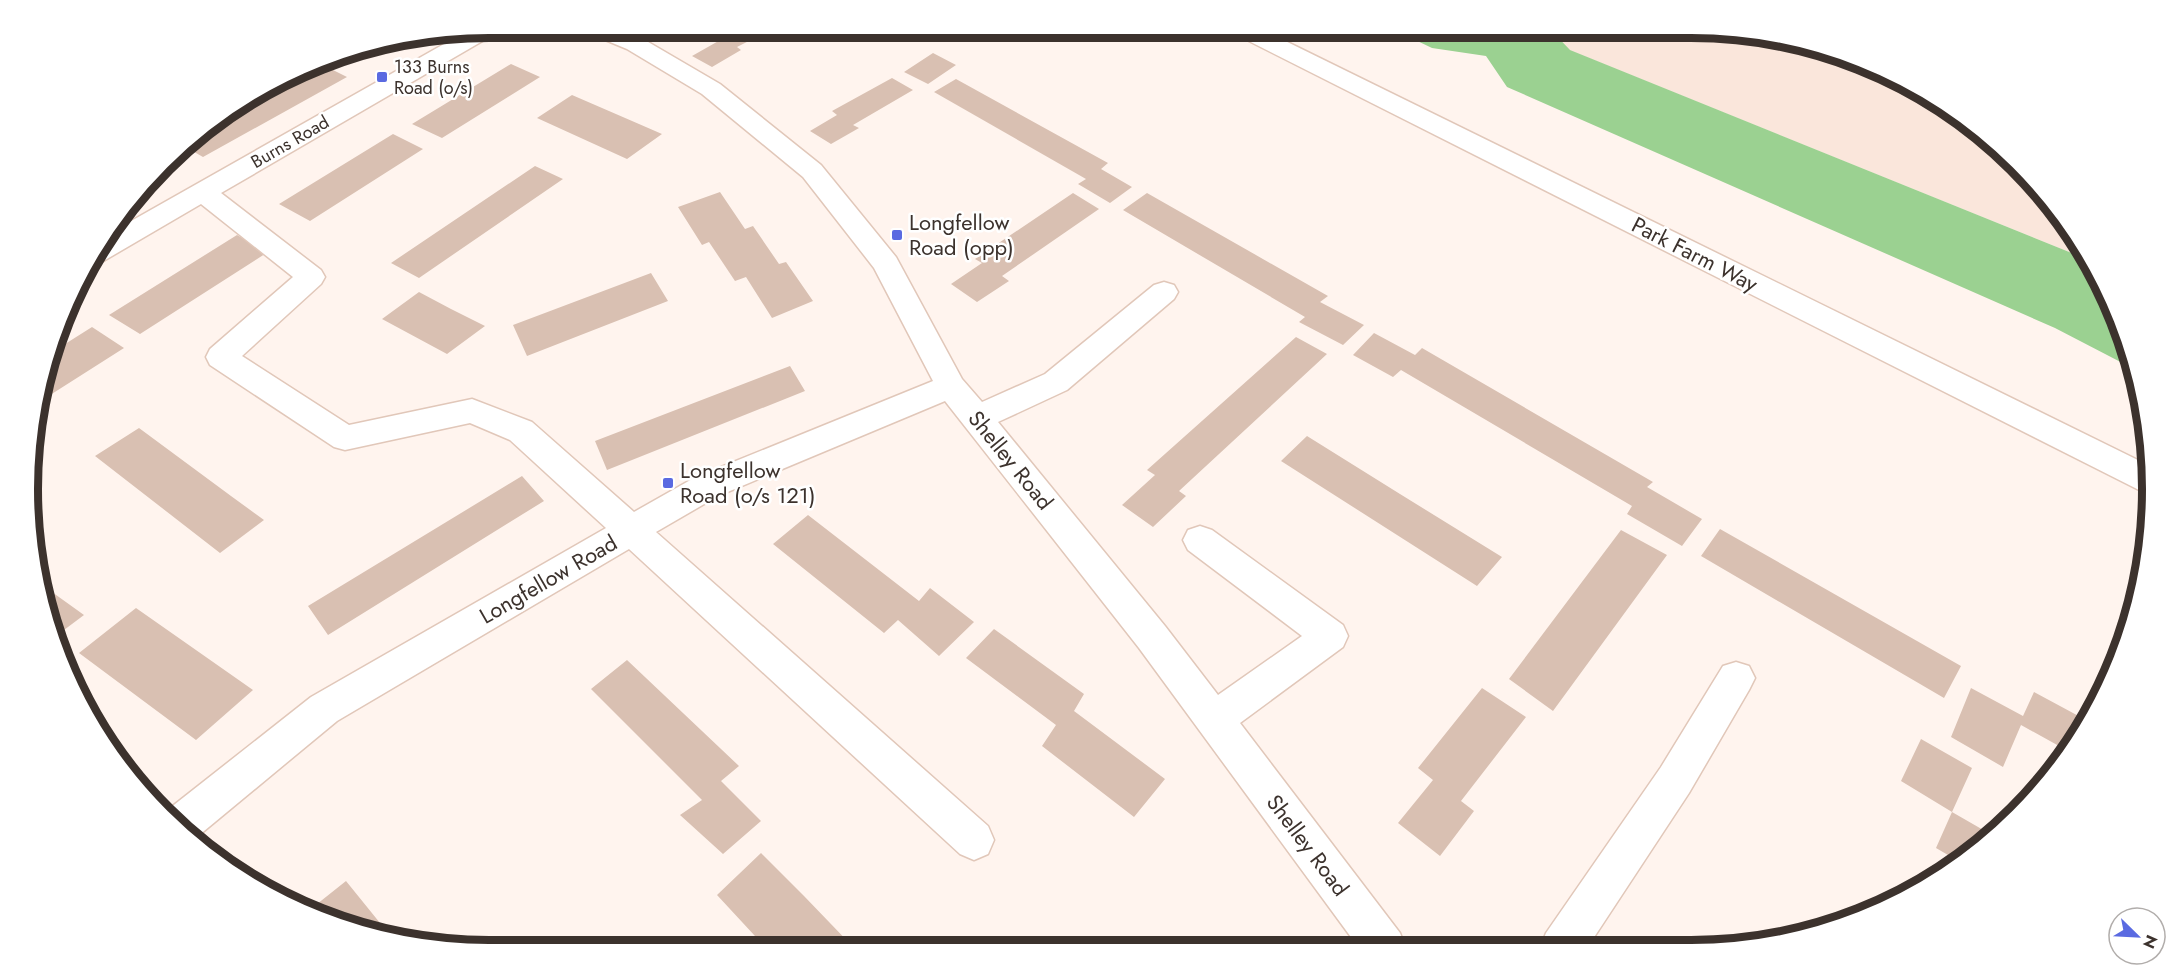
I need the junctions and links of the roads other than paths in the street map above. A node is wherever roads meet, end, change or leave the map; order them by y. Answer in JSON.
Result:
{"nodes":[{"id":1,"x":471,"y":38,"type":"edge"},
{"id":2,"x":621,"y":38,"type":"edge"},
{"id":3,"x":1261,"y":38,"type":"edge"},
{"id":4,"x":202,"y":192,"type":"junction"},
{"id":5,"x":110,"y":245,"type":"edge"},
{"id":6,"x":1164,"y":292,"type":"dead end"},
{"id":7,"x":951,"y":386,"type":"junction"},
{"id":8,"x":976,"y":418,"type":"junction"},
{"id":9,"x":2142,"y":477,"type":"edge"},
{"id":10,"x":630,"y":531,"type":"junction"},
{"id":11,"x":1200,"y":540,"type":"dead end"},
{"id":12,"x":1736,"y":678,"type":"dead end"},
{"id":13,"x":1214,"y":720,"type":"junction"},
{"id":14,"x":185,"y":822,"type":"edge"},
{"id":15,"x":974,"y":840,"type":"dead end"},
{"id":16,"x":1379,"y":940,"type":"edge"},
{"id":17,"x":1566,"y":940,"type":"edge"}],
"edges":[{"from":1,"to":4,"type":"main road","name":"Burns Road"},
{"from":2,"to":7,"type":"main road","name":"Shelley Road"},
{"from":3,"to":9,"type":"main road","name":"Park Farm Way"},
{"from":4,"to":5,"type":"main road","name":"Burns Road"},
{"from":4,"to":10,"type":"main road"},
{"from":6,"to":8,"type":"main road"},
{"from":7,"to":8,"type":"main road","name":"Shelley Road"},
{"from":7,"to":10,"type":"main road","name":"Longfellow Road"},
{"from":8,"to":13,"type":"main road","name":"Shelley Road"},
{"from":10,"to":14,"type":"main road","name":"Longfellow Road"},
{"from":10,"to":15,"type":"main road"},
{"from":11,"to":13,"type":"main road"},
{"from":12,"to":17,"type":"main road"},
{"from":13,"to":16,"type":"main road","name":"Shelley Road"}]}
